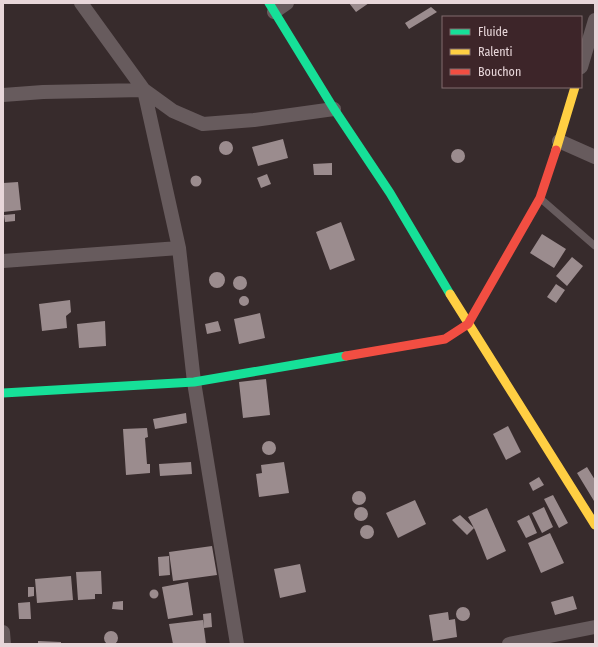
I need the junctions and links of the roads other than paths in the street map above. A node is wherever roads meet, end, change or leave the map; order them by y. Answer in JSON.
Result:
{"nodes":[{"id":1,"x":81,"y":3,"type":"edge"},
{"id":2,"x":287,"y":3,"type":"edge"},
{"id":3,"x":272,"y":7,"type":"edge"},
{"id":4,"x":595,"y":20,"type":"edge"},
{"id":5,"x":582,"y":64,"type":"edge"},
{"id":6,"x":575,"y":88,"type":"edge"},
{"id":7,"x":144,"y":90,"type":"junction"},
{"id":8,"x":3,"y":95,"type":"edge"},
{"id":9,"x":334,"y":109,"type":"junction"},
{"id":10,"x":559,"y":142,"type":"junction"},
{"id":11,"x":595,"y":157,"type":"edge"},
{"id":12,"x":540,"y":198,"type":"junction"},
{"id":13,"x":595,"y":246,"type":"edge"},
{"id":14,"x":179,"y":248,"type":"junction"},
{"id":15,"x":3,"y":261,"type":"edge"},
{"id":16,"x":468,"y":324,"type":"junction"},
{"id":17,"x":194,"y":382,"type":"junction"},
{"id":18,"x":3,"y":393,"type":"edge"},
{"id":19,"x":595,"y":525,"type":"edge"},
{"id":20,"x":595,"y":627,"type":"edge"},
{"id":21,"x":3,"y":632,"type":"edge"},
{"id":22,"x":4,"y":644,"type":"edge"},
{"id":23,"x":237,"y":644,"type":"edge"},
{"id":24,"x":509,"y":644,"type":"edge"}],
"edges":[{"from":1,"to":7,"type":"street"},
{"from":2,"to":3,"type":"street"},
{"from":3,"to":9,"type":"street"},
{"from":4,"to":5,"type":"street"},
{"from":6,"to":10,"type":"street"},
{"from":7,"to":8,"type":"street"},
{"from":7,"to":9,"type":"street"},
{"from":7,"to":14,"type":"street"},
{"from":9,"to":16,"type":"street"},
{"from":10,"to":11,"type":"street"},
{"from":10,"to":12,"type":"street"},
{"from":12,"to":13,"type":"lane"},
{"from":12,"to":16,"type":"street"},
{"from":14,"to":15,"type":"street"},
{"from":14,"to":17,"type":"street"},
{"from":16,"to":17,"type":"street"},
{"from":16,"to":19,"type":"street"},
{"from":17,"to":18,"type":"street"},
{"from":17,"to":23,"type":"street"},
{"from":20,"to":24,"type":"street"},
{"from":21,"to":22,"type":"street"}]}
